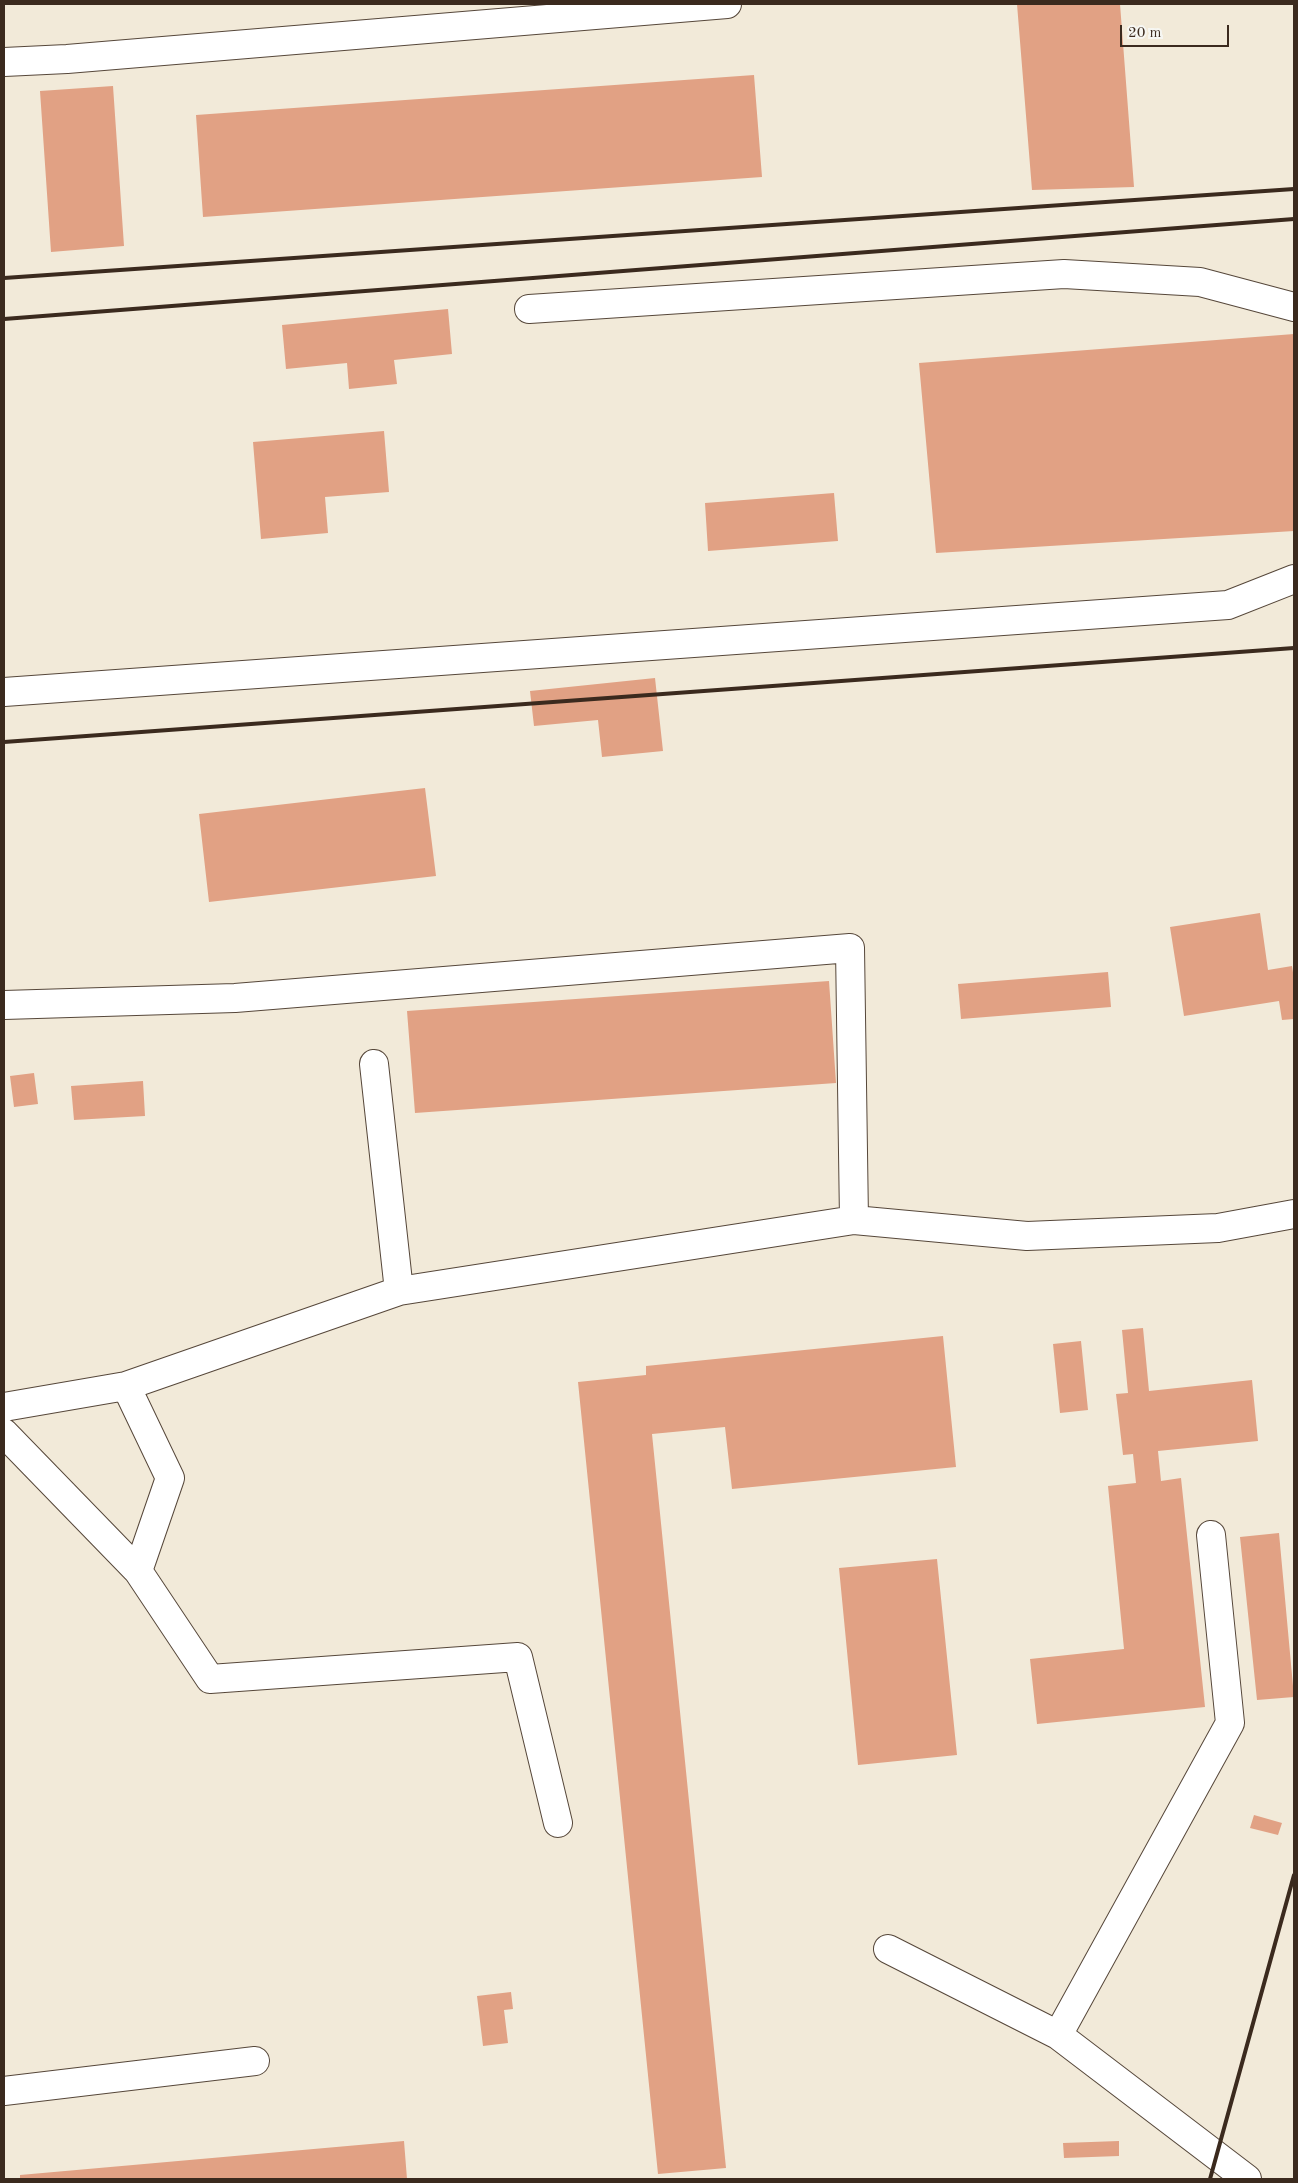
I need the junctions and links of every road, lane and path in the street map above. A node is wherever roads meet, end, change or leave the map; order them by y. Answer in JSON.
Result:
{"nodes":[{"id":1,"x":727,"y":4,"type":"edge"},
{"id":2,"x":4,"y":62,"type":"edge"},
{"id":3,"x":1294,"y":307,"type":"edge"},
{"id":4,"x":530,"y":309,"type":"dead end"},
{"id":5,"x":1294,"y":579,"type":"edge"},
{"id":6,"x":4,"y":692,"type":"edge"},
{"id":7,"x":4,"y":1005,"type":"edge"},
{"id":8,"x":374,"y":1064,"type":"dead end"},
{"id":9,"x":1294,"y":1214,"type":"edge"},
{"id":10,"x":854,"y":1220,"type":"junction"},
{"id":11,"x":399,"y":1291,"type":"junction"},
{"id":12,"x":126,"y":1386,"type":"junction"},
{"id":13,"x":4,"y":1406,"type":"edge"},
{"id":14,"x":4,"y":1433,"type":"edge"},
{"id":15,"x":1211,"y":1535,"type":"dead end"},
{"id":16,"x":138,"y":1571,"type":"junction"},
{"id":17,"x":558,"y":1823,"type":"dead end"},
{"id":18,"x":888,"y":1949,"type":"dead end"},
{"id":19,"x":1058,"y":2035,"type":"junction"},
{"id":20,"x":255,"y":2061,"type":"dead end"},
{"id":21,"x":4,"y":2090,"type":"edge"},
{"id":22,"x":1247,"y":2179,"type":"edge"}],
"edges":[{"from":1,"to":2,"type":"lane"},
{"from":3,"to":4,"type":"lane"},
{"from":5,"to":6,"type":"lane"},
{"from":7,"to":10,"type":"lane"},
{"from":8,"to":11,"type":"lane"},
{"from":9,"to":10,"type":"lane"},
{"from":10,"to":11,"type":"lane"},
{"from":11,"to":12,"type":"lane"},
{"from":12,"to":13,"type":"lane"},
{"from":12,"to":16,"type":"lane"},
{"from":14,"to":16,"type":"lane"},
{"from":15,"to":19,"type":"lane"},
{"from":16,"to":17,"type":"lane"},
{"from":18,"to":19,"type":"lane"},
{"from":19,"to":22,"type":"lane"},
{"from":20,"to":21,"type":"lane"}]}
